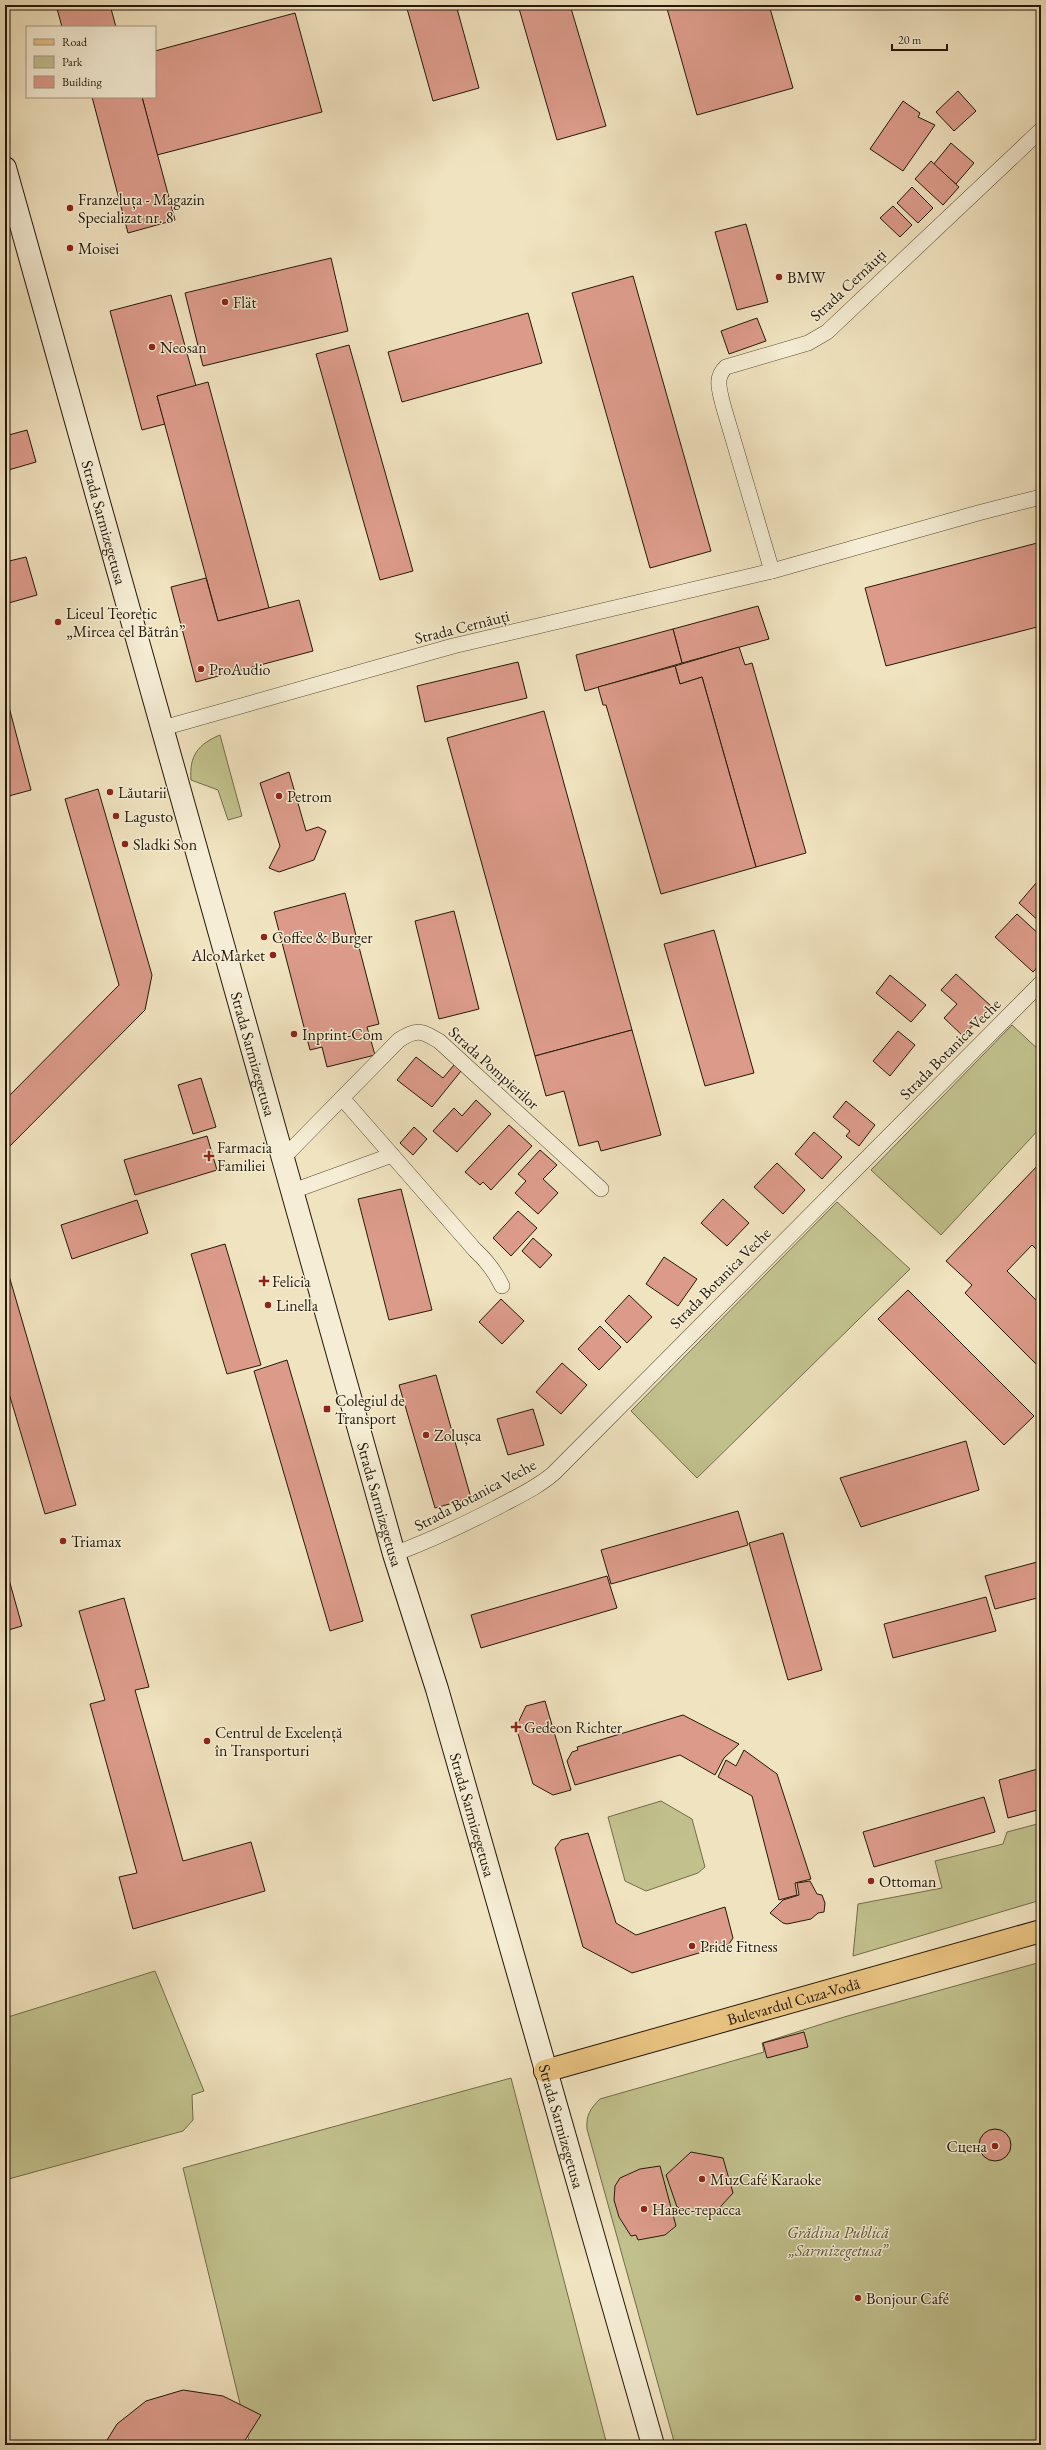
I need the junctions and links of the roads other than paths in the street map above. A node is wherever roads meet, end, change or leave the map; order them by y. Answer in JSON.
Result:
{"nodes":[{"id":1,"x":1041,"y":130,"type":"edge"},
{"id":2,"x":5,"y":168,"type":"edge"},
{"id":3,"x":1041,"y":497,"type":"edge"},
{"id":4,"x":772,"y":571,"type":"junction"},
{"id":5,"x":163,"y":728,"type":"junction"},
{"id":6,"x":1041,"y":983,"type":"edge"},
{"id":7,"x":342,"y":1098,"type":"junction"},
{"id":8,"x":392,"y":1155,"type":"junction"},
{"id":9,"x":283,"y":1158,"type":"junction"},
{"id":10,"x":601,"y":1189,"type":"dead end"},
{"id":11,"x":293,"y":1191,"type":"junction"},
{"id":12,"x":502,"y":1286,"type":"dead end"},
{"id":13,"x":394,"y":1554,"type":"junction"},
{"id":14,"x":1041,"y":1931,"type":"edge"},
{"id":15,"x":546,"y":2071,"type":"junction"},
{"id":16,"x":653,"y":2445,"type":"edge"}],
"edges":[{"from":1,"to":4,"type":"street","name":"Strada Cernăuți"},
{"from":2,"to":5,"type":"main road","name":"Strada Sarmizegetusa"},
{"from":3,"to":4,"type":"street","name":"Strada Cernăuți"},
{"from":4,"to":5,"type":"street","name":"Strada Cernăuți"},
{"from":5,"to":9,"type":"main road","name":"Strada Sarmizegetusa"},
{"from":6,"to":13,"type":"street","name":"Strada Botanica Veche"},
{"from":7,"to":8,"type":"street"},
{"from":7,"to":9,"type":"street","name":"Strada Pompierilor"},
{"from":7,"to":10,"type":"street","name":"Strada Pompierilor"},
{"from":8,"to":11,"type":"street"},
{"from":8,"to":12,"type":"street"},
{"from":9,"to":11,"type":"main road","name":"Strada Sarmizegetusa"},
{"from":11,"to":13,"type":"main road","name":"Strada Sarmizegetusa"},
{"from":13,"to":15,"type":"main road","name":"Strada Sarmizegetusa"},
{"from":14,"to":15,"type":"main road","name":"Bulevardul Cuza-Vodă"},
{"from":15,"to":16,"type":"main road","name":"Strada Sarmizegetusa"}]}
